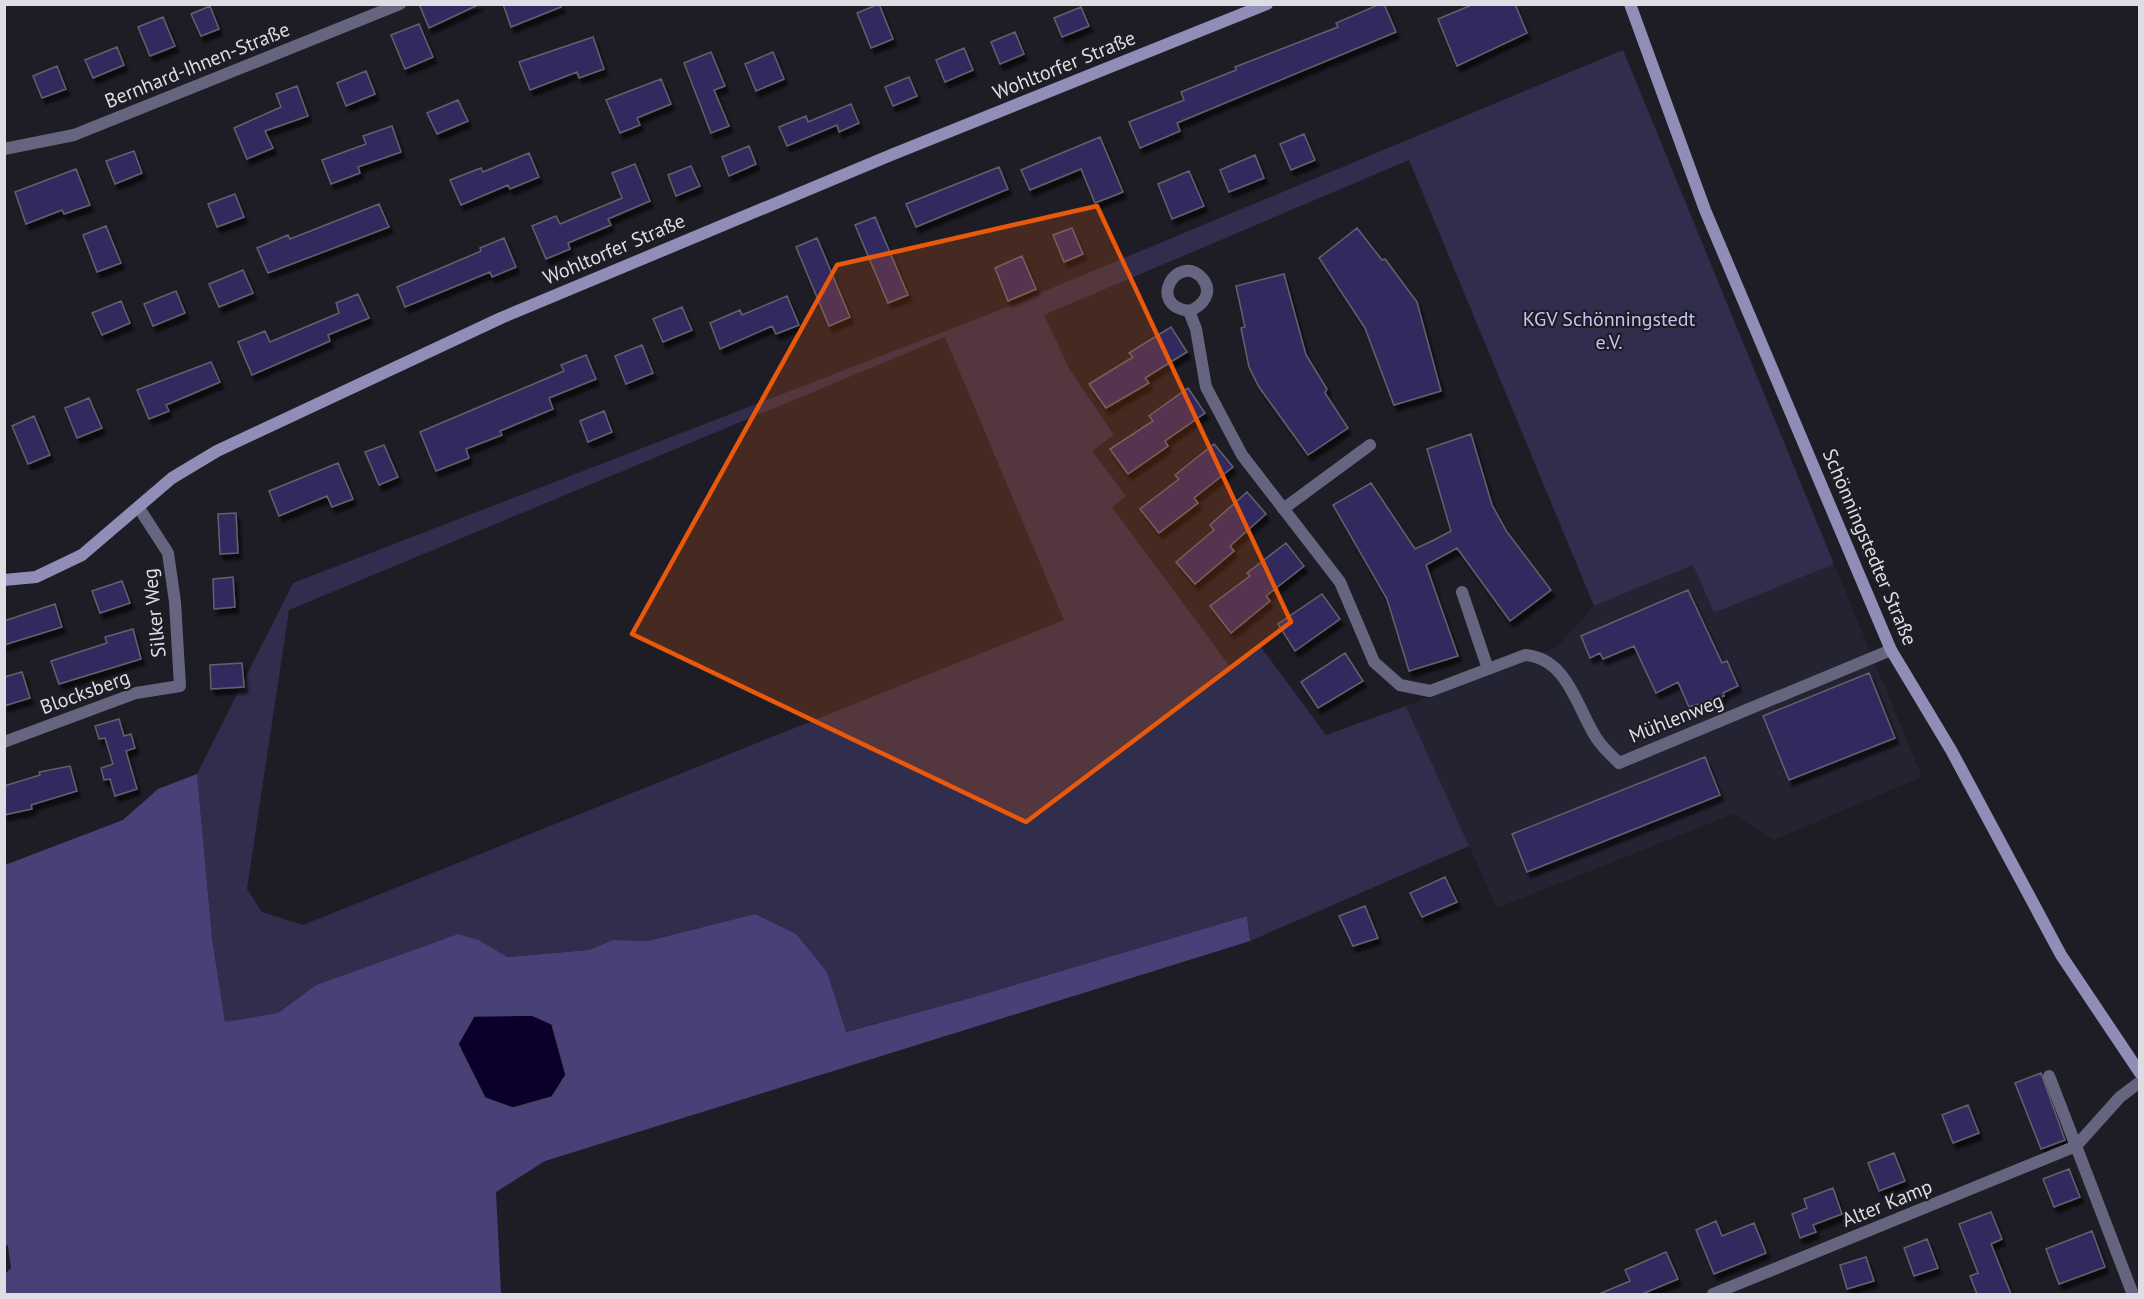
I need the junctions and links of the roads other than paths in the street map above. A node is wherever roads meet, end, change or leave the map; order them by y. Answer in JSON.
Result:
{"nodes":[{"id":1,"x":400,"y":4,"type":"edge"},
{"id":2,"x":1267,"y":4,"type":"edge"},
{"id":3,"x":1630,"y":4,"type":"edge"},
{"id":4,"x":4,"y":149,"type":"edge"},
{"id":5,"x":1190,"y":311,"type":"dead end"},
{"id":6,"x":1370,"y":445,"type":"dead end"},
{"id":7,"x":139,"y":508,"type":"junction"},
{"id":8,"x":1282,"y":509,"type":"junction"},
{"id":9,"x":4,"y":580,"type":"edge"},
{"id":10,"x":1462,"y":591,"type":"dead end"},
{"id":11,"x":1891,"y":650,"type":"junction"},
{"id":12,"x":1488,"y":669,"type":"junction"},
{"id":13,"x":180,"y":686,"type":"joint"},
{"id":14,"x":4,"y":742,"type":"edge"},
{"id":15,"x":2139,"y":1073,"type":"edge"},
{"id":16,"x":2049,"y":1076,"type":"dead end"},
{"id":17,"x":2139,"y":1082,"type":"edge"},
{"id":18,"x":2076,"y":1146,"type":"junction"},
{"id":19,"x":2132,"y":1292,"type":"dead end"},
{"id":20,"x":1713,"y":1294,"type":"edge"}],
"edges":[{"from":1,"to":4,"type":"street","name":"Bernhard-Ihnen-Straße"},
{"from":2,"to":7,"type":"street","name":"Wohltorfer Straße"},
{"from":3,"to":11,"type":"street","name":"Schönningstedter Straße"},
{"from":5,"to":8,"type":"street","name":"Mühlenweg"},
{"from":6,"to":8,"type":"street"},
{"from":7,"to":9,"type":"street","name":"Wohltorfer Straße"},
{"from":7,"to":13,"type":"street","name":"Silker Weg"},
{"from":8,"to":12,"type":"street","name":"Mühlenweg"},
{"from":10,"to":12,"type":"street"},
{"from":11,"to":12,"type":"street","name":"Mühlenweg"},
{"from":11,"to":15,"type":"street","name":"Schönningstedter Straße"},
{"from":13,"to":14,"type":"street","name":"Blocksberg"},
{"from":16,"to":18,"type":"street"},
{"from":17,"to":18,"type":"street"},
{"from":18,"to":19,"type":"street"},
{"from":18,"to":20,"type":"street","name":"Alter Kamp"}]}
